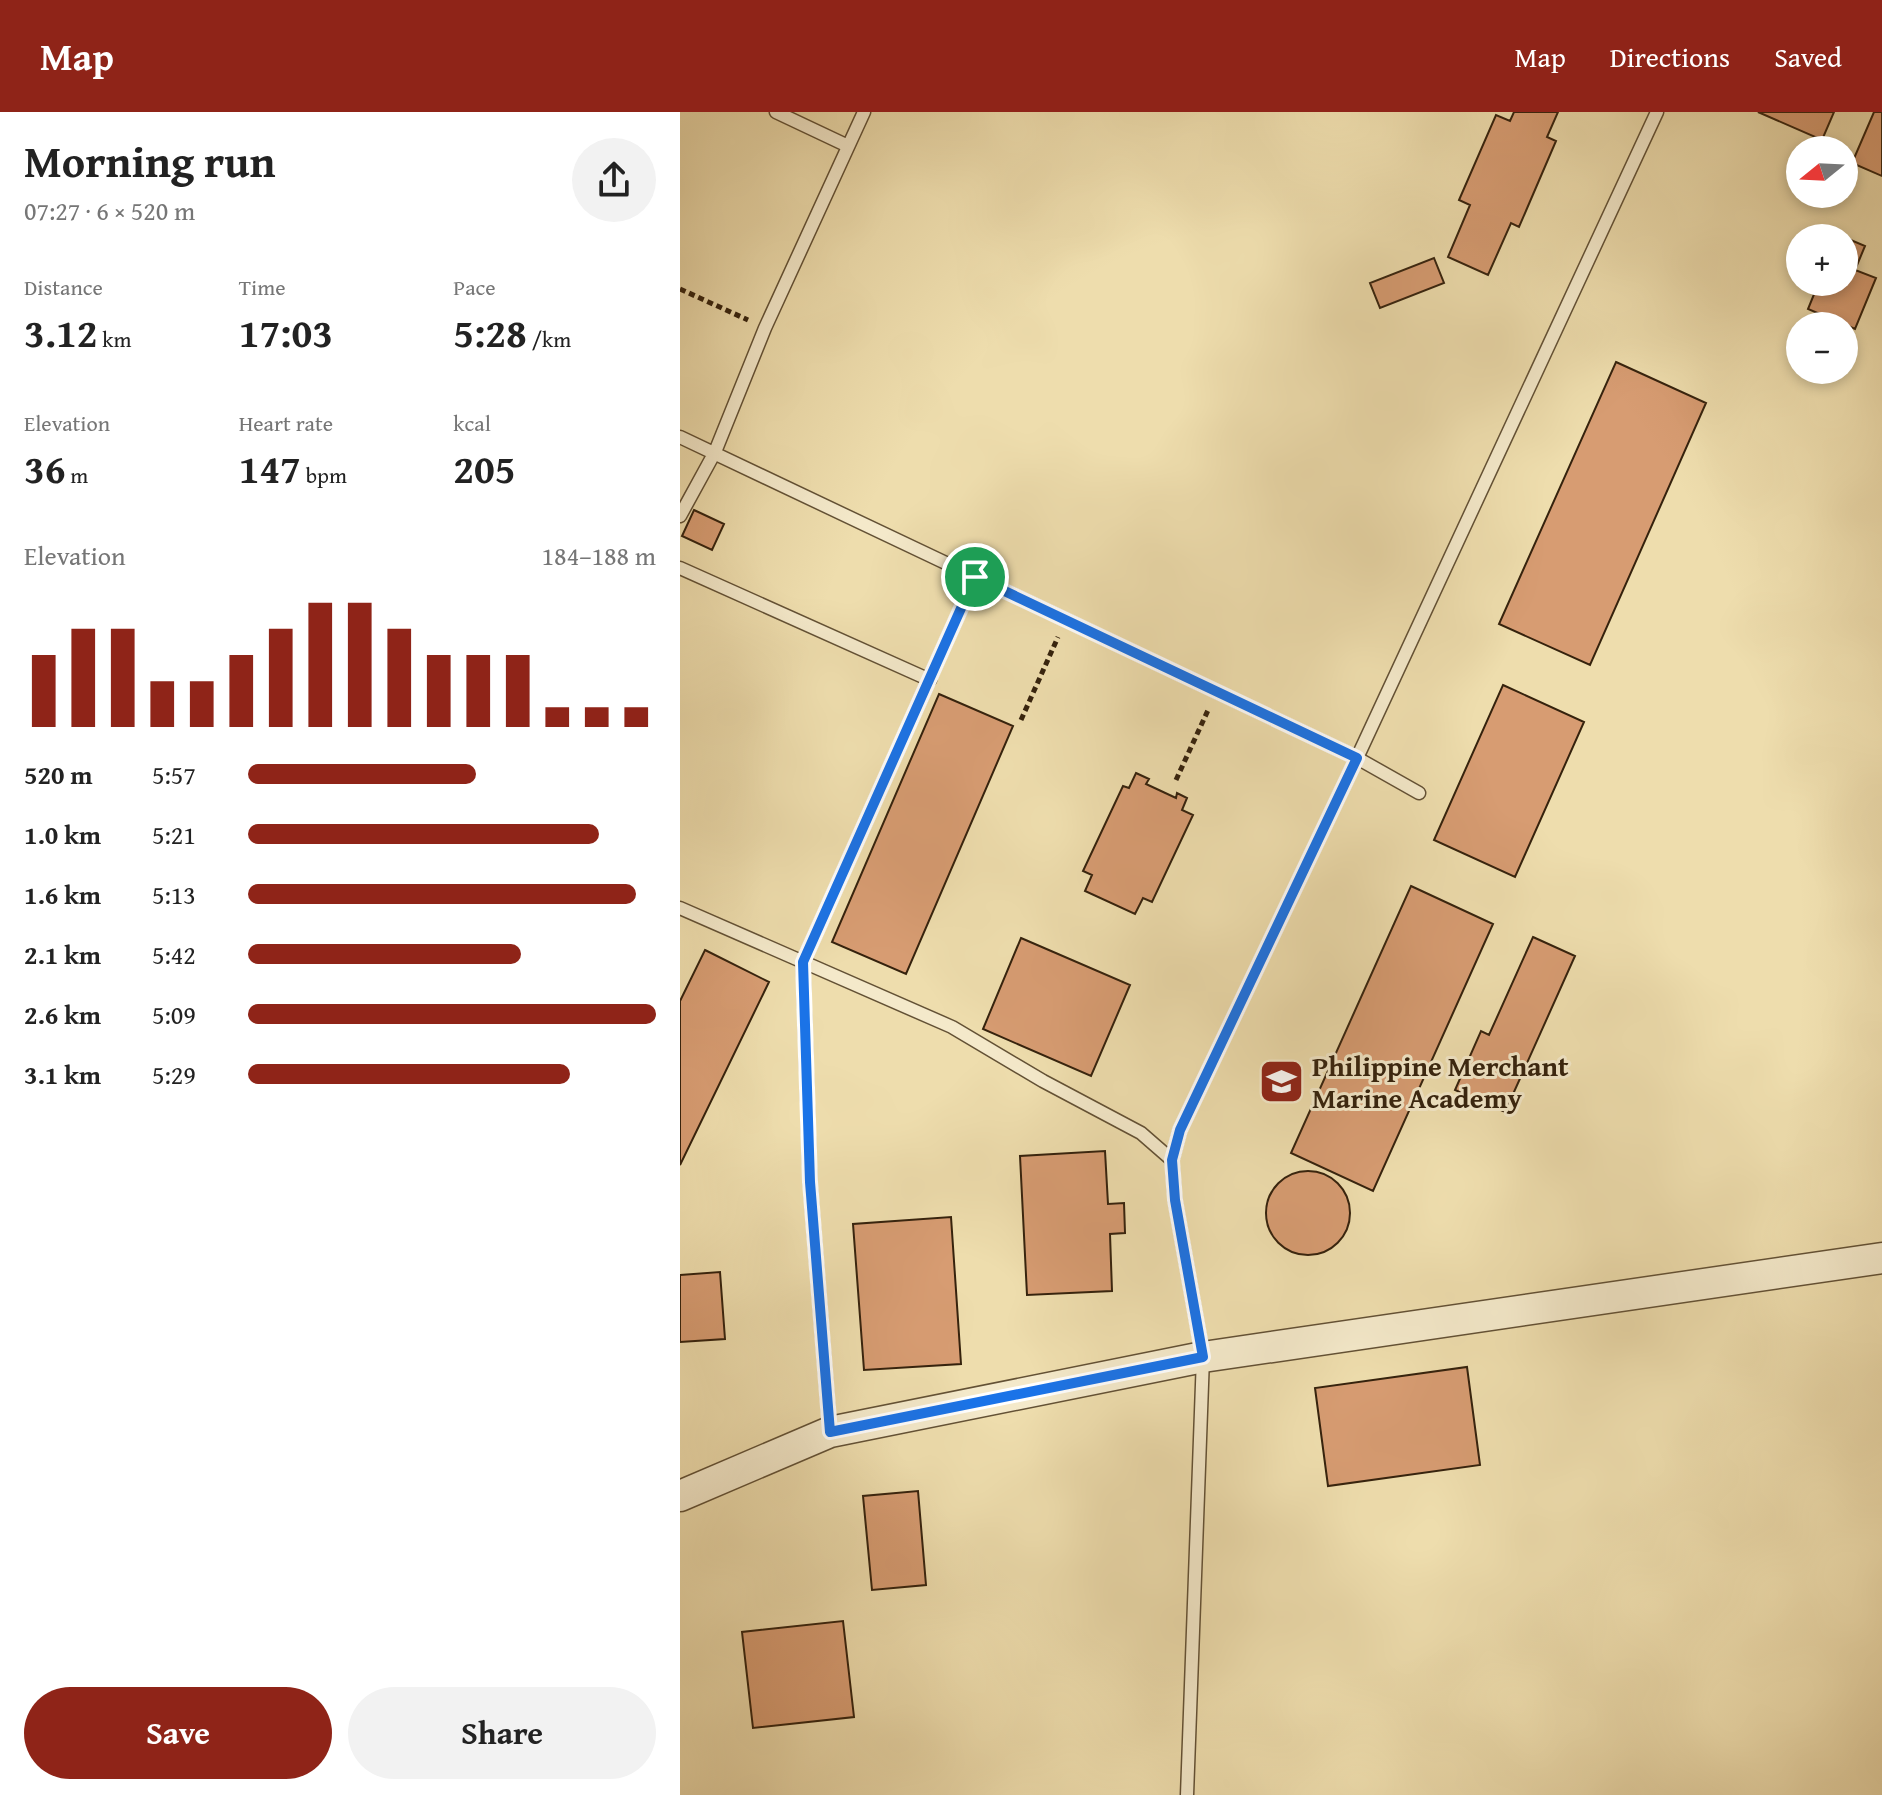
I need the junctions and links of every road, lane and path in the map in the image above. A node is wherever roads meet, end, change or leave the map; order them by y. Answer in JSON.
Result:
{"nodes":[{"id":1,"x":776,"y":112,"type":"edge"},
{"id":2,"x":864,"y":112,"type":"edge"},
{"id":3,"x":1657,"y":112,"type":"edge"},
{"id":4,"x":848,"y":146,"type":"junction"},
{"id":5,"x":680,"y":289,"type":"edge"},
{"id":6,"x":765,"y":328,"type":"junction"},
{"id":7,"x":680,"y":437,"type":"edge"},
{"id":8,"x":715,"y":452,"type":"junction"},
{"id":9,"x":680,"y":516,"type":"edge"},
{"id":10,"x":680,"y":568,"type":"edge"},
{"id":11,"x":975,"y":577,"type":"junction"},
{"id":12,"x":1065,"y":620,"type":"junction"},
{"id":13,"x":930,"y":680,"type":"junction"},
{"id":14,"x":1217,"y":691,"type":"junction"},
{"id":15,"x":1021,"y":720,"type":"dead end"},
{"id":16,"x":1357,"y":758,"type":"junction"},
{"id":17,"x":1176,"y":780,"type":"dead end"},
{"id":18,"x":1419,"y":793,"type":"dead end"},
{"id":19,"x":680,"y":908,"type":"edge"},
{"id":20,"x":803,"y":962,"type":"junction"},
{"id":21,"x":1172,"y":1160,"type":"junction"},
{"id":22,"x":1882,"y":1258,"type":"edge"},
{"id":23,"x":1203,"y":1357,"type":"junction"},
{"id":24,"x":830,"y":1432,"type":"junction"},
{"id":25,"x":680,"y":1496,"type":"edge"},
{"id":26,"x":1187,"y":1795,"type":"edge"}],
"edges":[{"from":1,"to":4,"type":"lane"},
{"from":2,"to":4,"type":"lane"},
{"from":3,"to":16,"type":"lane"},
{"from":4,"to":6,"type":"lane"},
{"from":5,"to":6,"type":"path"},
{"from":6,"to":8,"type":"lane"},
{"from":7,"to":8,"type":"lane"},
{"from":8,"to":9,"type":"lane"},
{"from":8,"to":11,"type":"lane"},
{"from":10,"to":13,"type":"lane"},
{"from":11,"to":12,"type":"lane"},
{"from":11,"to":13,"type":"lane"},
{"from":12,"to":14,"type":"lane"},
{"from":12,"to":15,"type":"path"},
{"from":13,"to":20,"type":"lane"},
{"from":14,"to":16,"type":"lane"},
{"from":14,"to":17,"type":"path"},
{"from":16,"to":18,"type":"lane"},
{"from":16,"to":21,"type":"lane"},
{"from":19,"to":20,"type":"lane"},
{"from":20,"to":21,"type":"lane"},
{"from":20,"to":24,"type":"lane"},
{"from":21,"to":23,"type":"lane"},
{"from":22,"to":23,"type":"street"},
{"from":23,"to":24,"type":"street"},
{"from":23,"to":26,"type":"lane"},
{"from":24,"to":25,"type":"street"}]}
